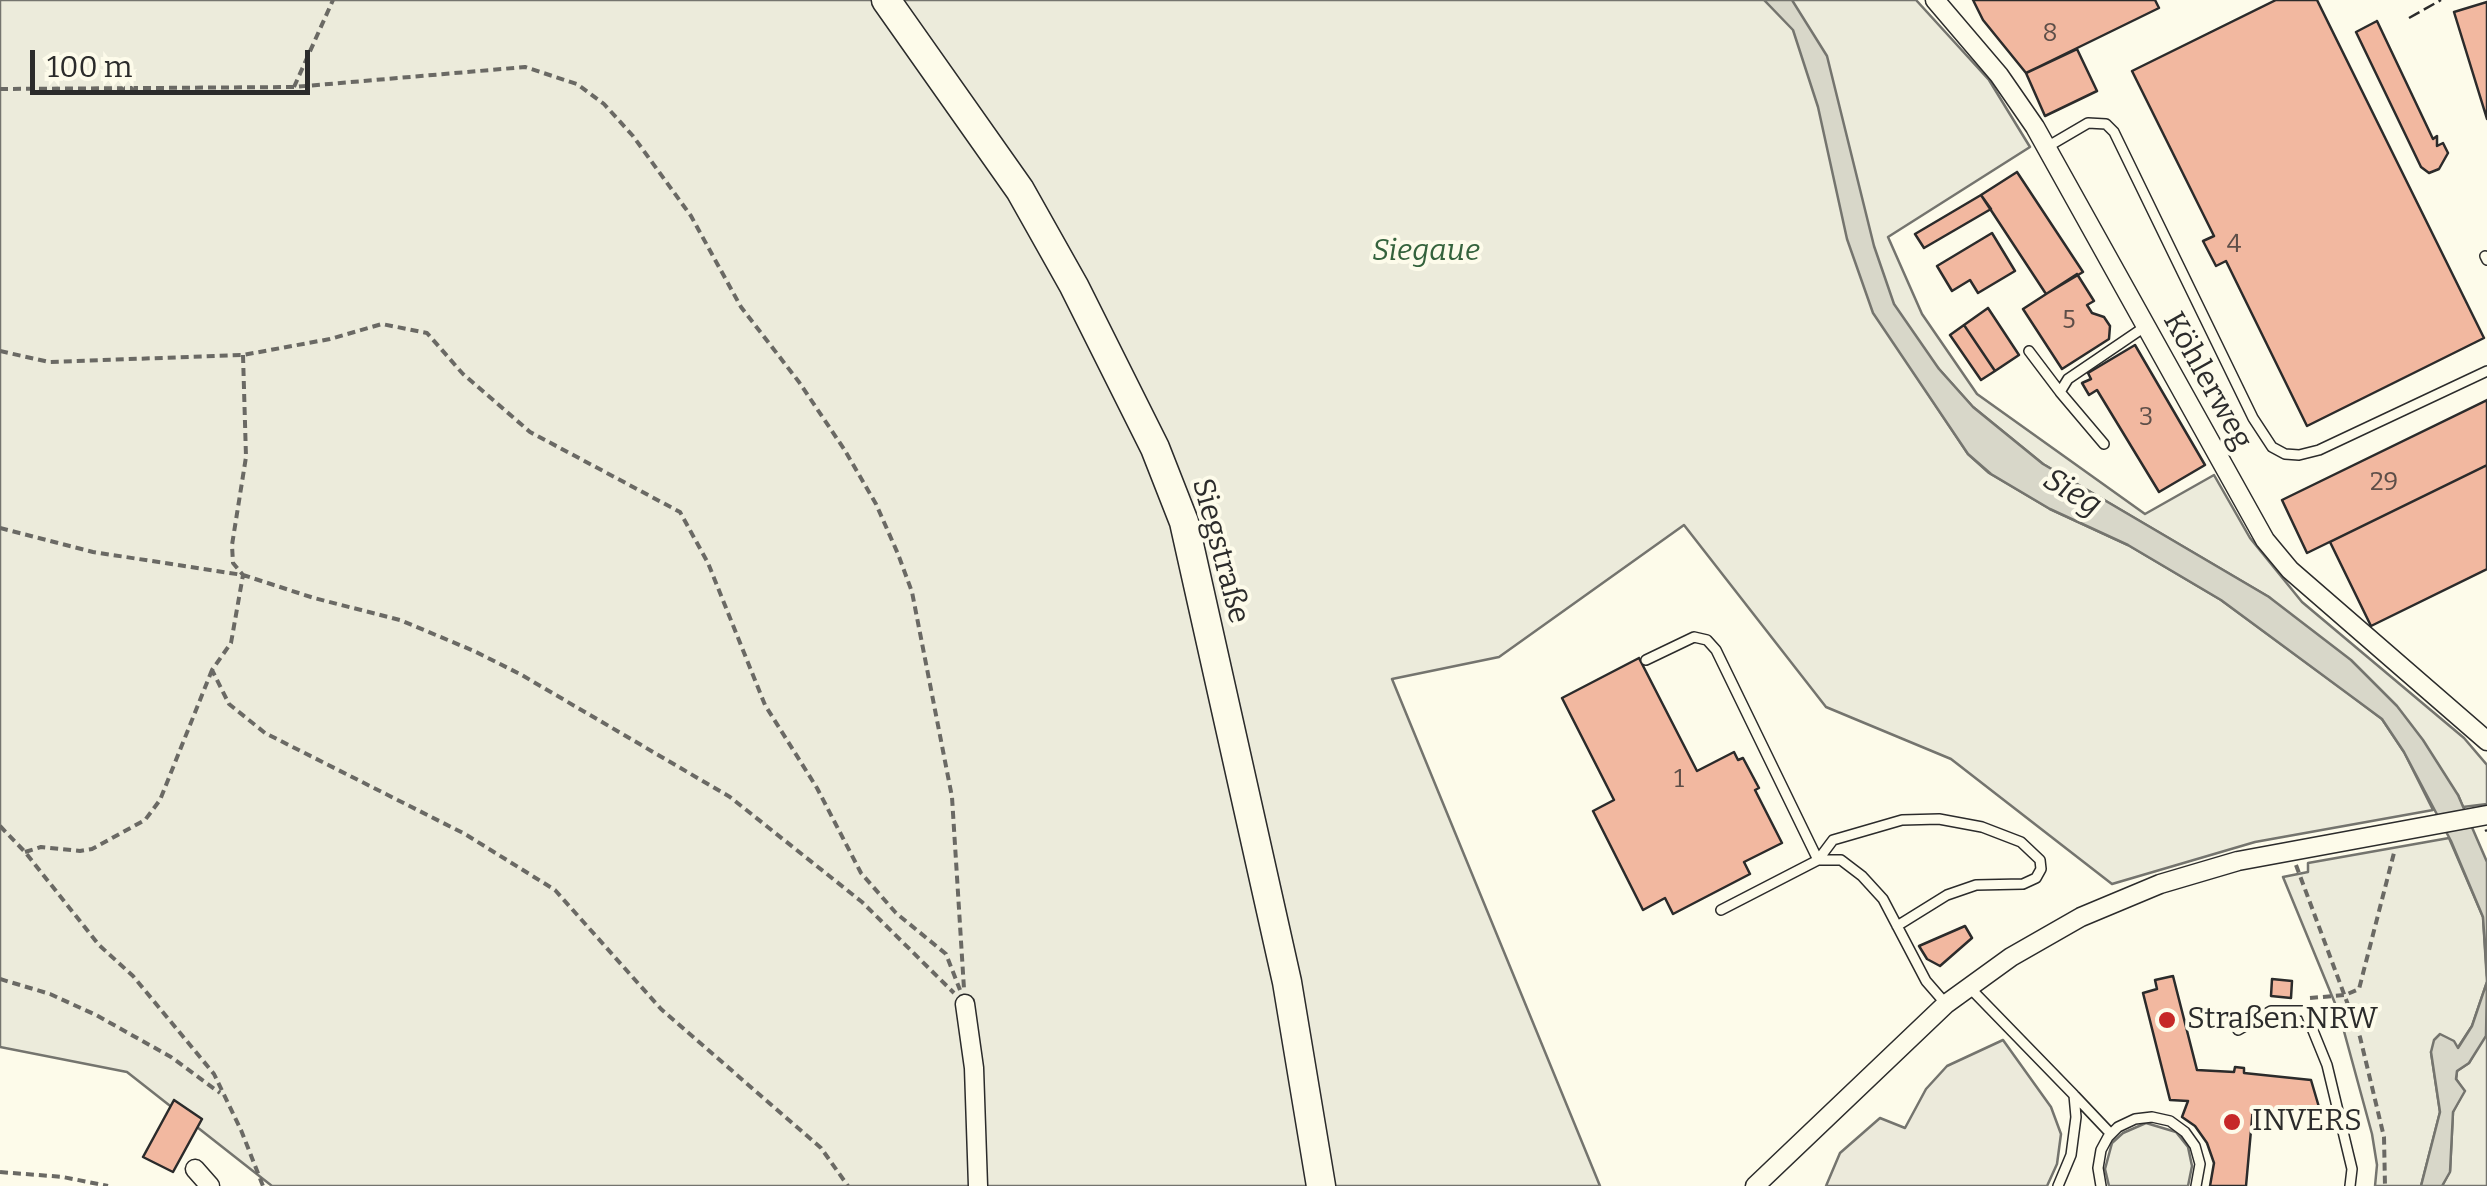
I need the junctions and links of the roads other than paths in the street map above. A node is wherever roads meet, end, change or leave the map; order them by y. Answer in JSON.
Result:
{"nodes":[{"id":1,"x":886,"y":0,"type":"edge"},
{"id":2,"x":1935,"y":0,"type":"edge"},
{"id":3,"x":2047,"y":147,"type":"junction"},
{"id":4,"x":2146,"y":326,"type":"junction"},
{"id":5,"x":2030,"y":350,"type":"dead end"},
{"id":6,"x":2487,"y":372,"type":"edge"},
{"id":7,"x":2060,"y":392,"type":"junction"},
{"id":8,"x":2104,"y":444,"type":"dead end"},
{"id":9,"x":1646,"y":660,"type":"dead end"},
{"id":10,"x":2487,"y":741,"type":"edge"},
{"id":11,"x":2485,"y":815,"type":"edge"},
{"id":12,"x":1818,"y":860,"type":"junction"},
{"id":13,"x":1721,"y":910,"type":"dead end"},
{"id":14,"x":1897,"y":926,"type":"junction"},
{"id":15,"x":1969,"y":987,"type":"junction"},
{"id":16,"x":965,"y":1004,"type":"road end"},
{"id":17,"x":1946,"y":1004,"type":"junction"},
{"id":18,"x":2238,"y":1030,"type":"dead end"},
{"id":19,"x":2074,"y":1095,"type":"junction"},
{"id":20,"x":2111,"y":1134,"type":"junction"},
{"id":21,"x":195,"y":1169,"type":"dead end"},
{"id":22,"x":210,"y":1186,"type":"edge"},
{"id":23,"x":978,"y":1186,"type":"edge"},
{"id":24,"x":1321,"y":1186,"type":"edge"},
{"id":25,"x":1755,"y":1186,"type":"edge"},
{"id":26,"x":2058,"y":1186,"type":"edge"},
{"id":27,"x":2101,"y":1186,"type":"edge"},
{"id":28,"x":2196,"y":1186,"type":"edge"},
{"id":29,"x":2350,"y":1186,"type":"edge"}],
"edges":[{"from":1,"to":24,"type":"main road","name":"Siegstraße"},
{"from":2,"to":3,"type":"street","name":"Köhlerweg"},
{"from":3,"to":4,"type":"street","name":"Köhlerweg"},
{"from":3,"to":6,"type":"lane"},
{"from":4,"to":7,"type":"lane"},
{"from":4,"to":10,"type":"street","name":"Köhlerweg"},
{"from":5,"to":7,"type":"lane"},
{"from":7,"to":8,"type":"lane"},
{"from":9,"to":12,"type":"lane"},
{"from":11,"to":15,"type":"street"},
{"from":12,"to":13,"type":"lane"},
{"from":12,"to":14,"type":"lane"},
{"from":12,"to":14,"type":"lane"},
{"from":14,"to":17,"type":"lane"},
{"from":15,"to":17,"type":"street"},
{"from":15,"to":19,"type":"lane"},
{"from":16,"to":23,"type":"street"},
{"from":17,"to":25,"type":"street"},
{"from":18,"to":29,"type":"lane"},
{"from":19,"to":20,"type":"lane"},
{"from":19,"to":26,"type":"lane"},
{"from":20,"to":27,"type":"lane"},
{"from":20,"to":28,"type":"lane"},
{"from":21,"to":22,"type":"street"}]}
